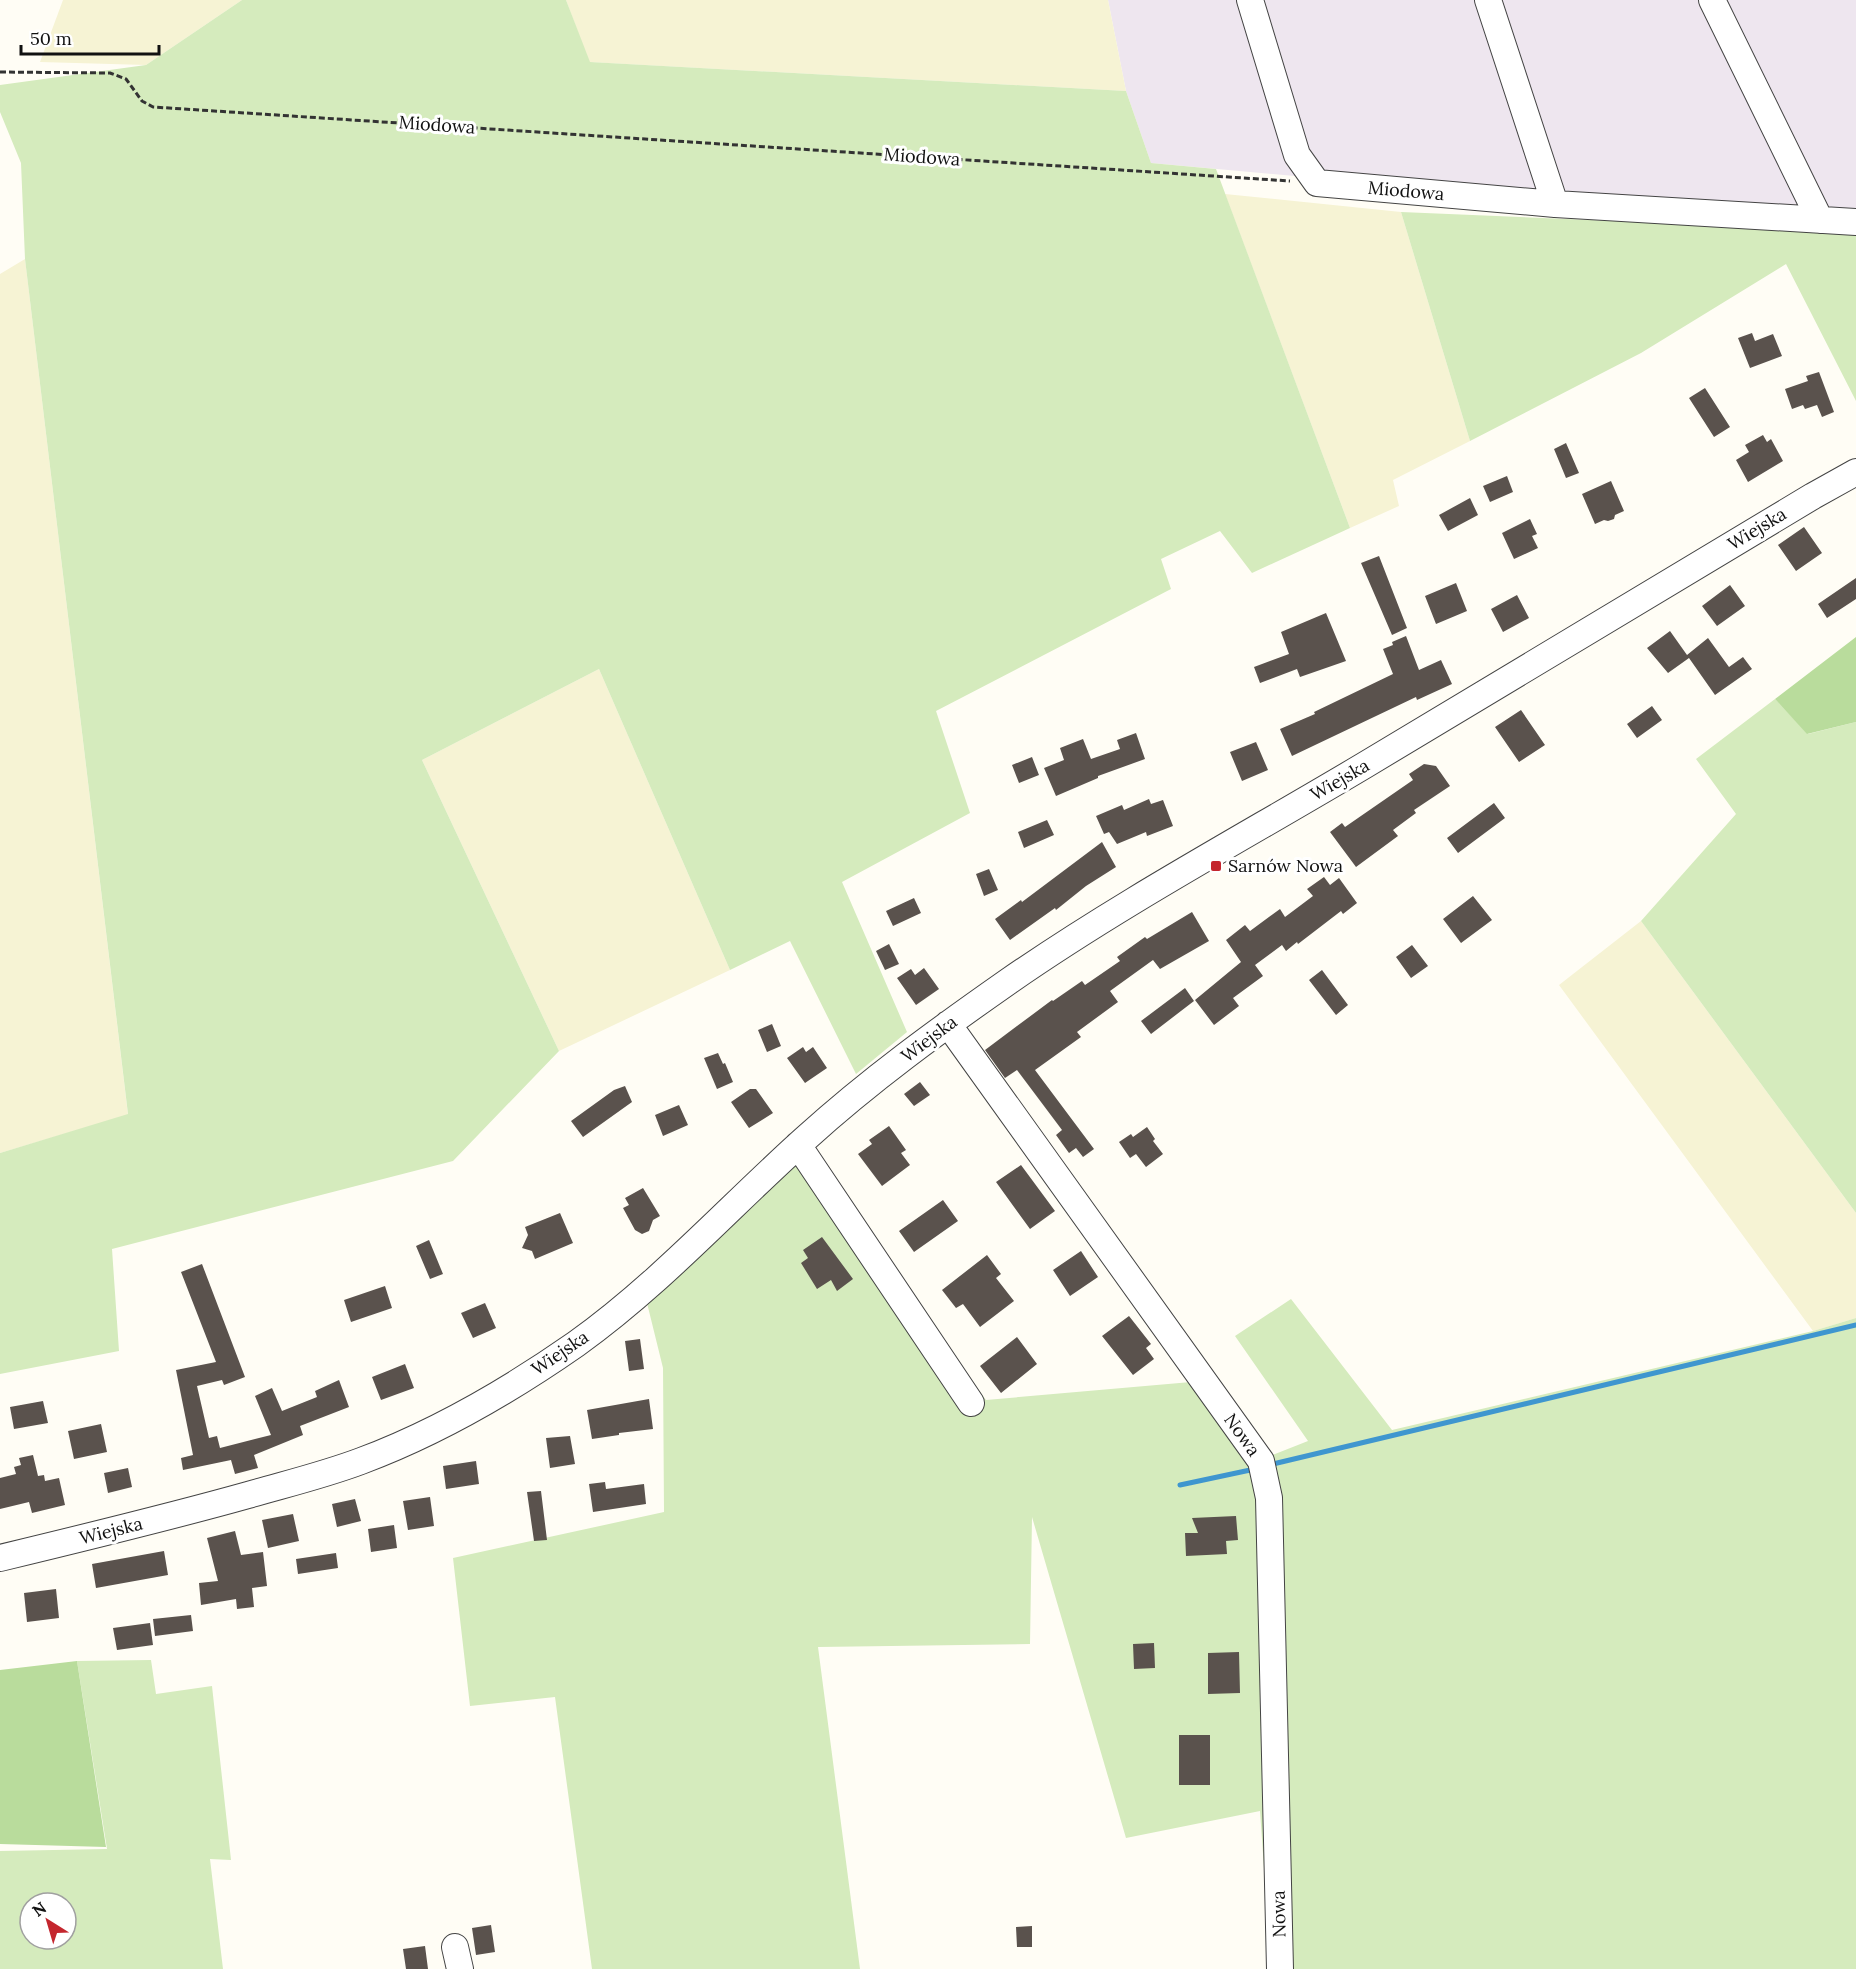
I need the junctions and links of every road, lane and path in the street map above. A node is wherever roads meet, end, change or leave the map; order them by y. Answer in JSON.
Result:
{"nodes":[{"id":1,"x":1250,"y":0,"type":"edge"},
{"id":2,"x":1488,"y":0,"type":"edge"},
{"id":3,"x":1712,"y":0,"type":"edge"},
{"id":4,"x":0,"y":72,"type":"edge"},
{"id":5,"x":1317,"y":183,"type":"junction"},
{"id":6,"x":1555,"y":204,"type":"junction"},
{"id":7,"x":1820,"y":220,"type":"junction"},
{"id":8,"x":1856,"y":222,"type":"edge"},
{"id":9,"x":1856,"y":472,"type":"edge"},
{"id":10,"x":948,"y":1024,"type":"junction"},
{"id":11,"x":798,"y":1145,"type":"junction"},
{"id":12,"x":971,"y":1403,"type":"dead end"},
{"id":13,"x":0,"y":1558,"type":"edge"},
{"id":14,"x":1280,"y":1969,"type":"edge"}],
"edges":[{"from":1,"to":5,"type":"street"},
{"from":2,"to":6,"type":"street"},
{"from":3,"to":7,"type":"street"},
{"from":4,"to":5,"type":"path","name":"Miodowa"},
{"from":5,"to":6,"type":"street","name":"Miodowa"},
{"from":6,"to":7,"type":"street","name":"Miodowa"},
{"from":7,"to":8,"type":"street","name":"Miodowa"},
{"from":9,"to":10,"type":"street","name":"Wiejska"},
{"from":10,"to":11,"type":"street","name":"Wiejska"},
{"from":10,"to":14,"type":"street","name":"Nowa"},
{"from":11,"to":12,"type":"street"},
{"from":11,"to":13,"type":"street","name":"Wiejska"}]}
